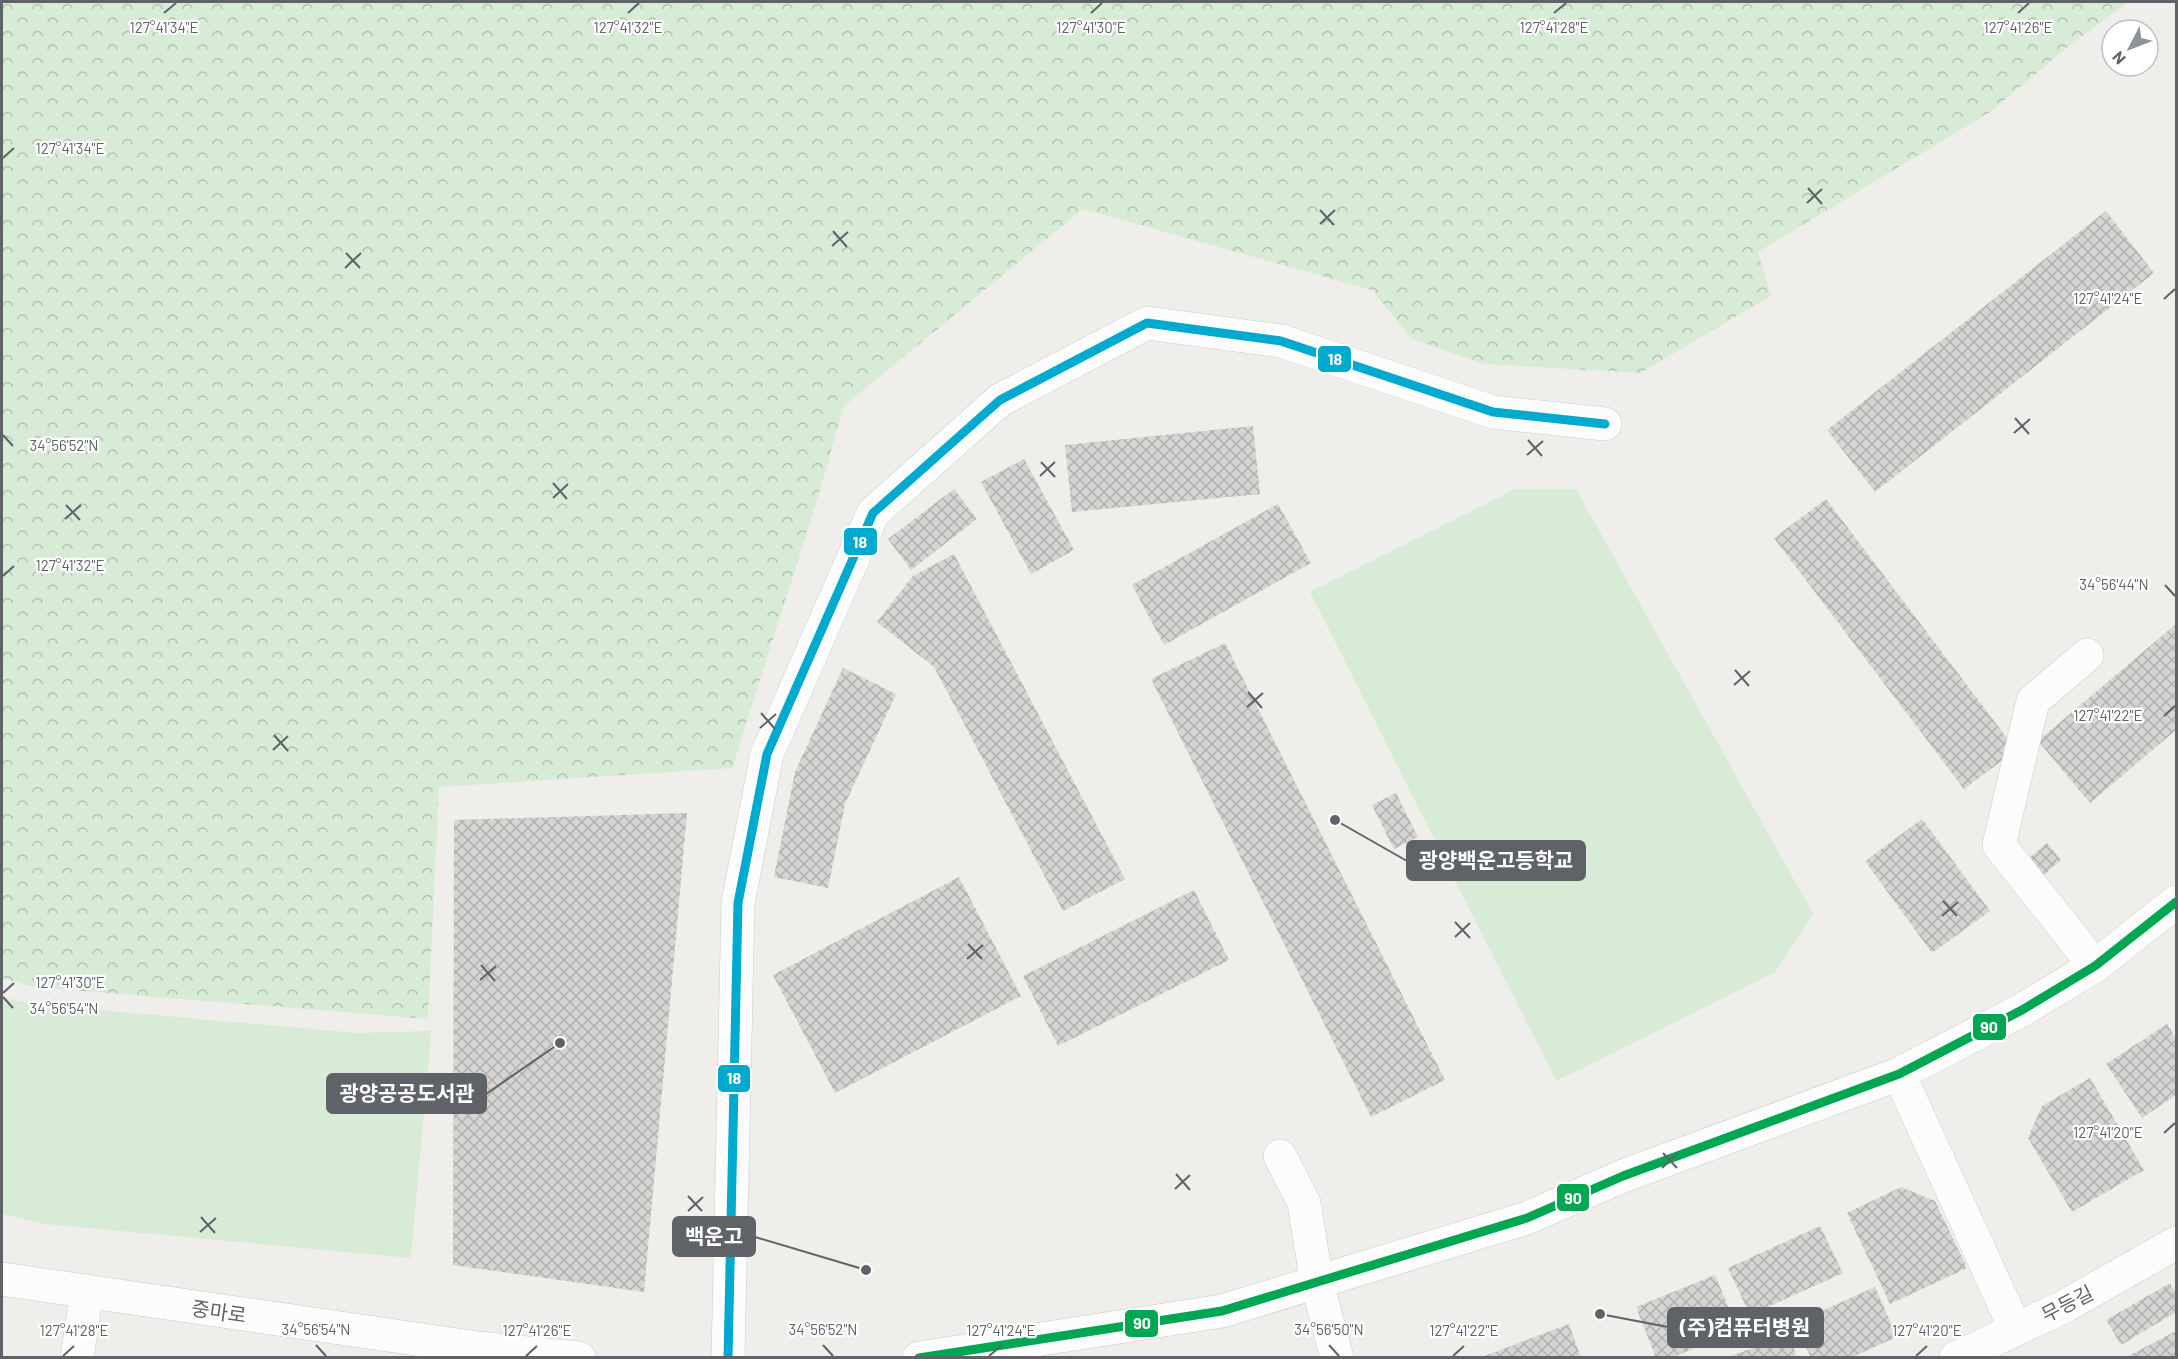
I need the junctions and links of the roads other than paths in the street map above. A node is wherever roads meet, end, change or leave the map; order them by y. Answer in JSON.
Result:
{"nodes":[{"id":1,"x":1605,"y":424,"type":"dead end"},
{"id":2,"x":2087,"y":655,"type":"dead end"},
{"id":3,"x":2176,"y":902,"type":"edge"},
{"id":4,"x":2095,"y":966,"type":"junction"},
{"id":5,"x":1899,"y":1074,"type":"junction"},
{"id":6,"x":1280,"y":1156,"type":"dead end"},
{"id":7,"x":2176,"y":1243,"type":"edge"},
{"id":8,"x":2,"y":1279,"type":"edge"},
{"id":9,"x":1317,"y":1282,"type":"junction"},
{"id":10,"x":87,"y":1291,"type":"junction"},
{"id":11,"x":2015,"y":1328,"type":"junction"},
{"id":12,"x":77,"y":1358,"type":"edge"},
{"id":13,"x":579,"y":1358,"type":"edge"},
{"id":14,"x":728,"y":1358,"type":"edge"},
{"id":15,"x":919,"y":1358,"type":"edge"},
{"id":16,"x":1337,"y":1358,"type":"edge"},
{"id":17,"x":1956,"y":1358,"type":"edge"}],
"edges":[{"from":1,"to":14,"type":"street"},
{"from":2,"to":4,"type":"street"},
{"from":3,"to":4,"type":"street"},
{"from":4,"to":5,"type":"street"},
{"from":5,"to":9,"type":"street"},
{"from":5,"to":11,"type":"street"},
{"from":6,"to":9,"type":"street"},
{"from":7,"to":11,"type":"street","name":"무등길"},
{"from":8,"to":10,"type":"street","name":"중마로"},
{"from":9,"to":15,"type":"street"},
{"from":9,"to":16,"type":"street"},
{"from":10,"to":12,"type":"street"},
{"from":10,"to":13,"type":"street","name":"중마로"},
{"from":11,"to":17,"type":"street","name":"무등길"}]}
